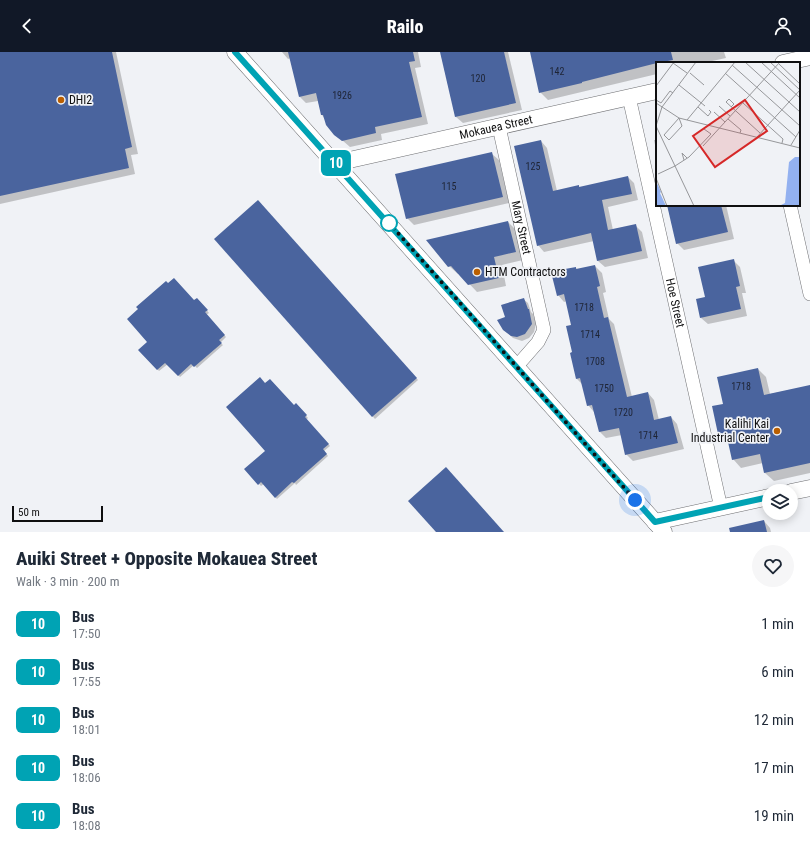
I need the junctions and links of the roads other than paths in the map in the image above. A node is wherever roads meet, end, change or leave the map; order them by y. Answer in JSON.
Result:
{"nodes":[{"id":1,"x":235,"y":52,"type":"edge"},
{"id":2,"x":810,"y":57,"type":"edge"},
{"id":3,"x":788,"y":62,"type":"edge"},
{"id":4,"x":656,"y":91,"type":"edge"},
{"id":5,"x":629,"y":97,"type":"junction"},
{"id":6,"x":499,"y":127,"type":"junction"},
{"id":7,"x":336,"y":163,"type":"junction"},
{"id":8,"x":790,"y":206,"type":"edge"},
{"id":9,"x":810,"y":294,"type":"edge"},
{"id":10,"x":517,"y":366,"type":"junction"},
{"id":11,"x":810,"y":488,"type":"edge"},
{"id":12,"x":798,"y":491,"type":"edge"},
{"id":13,"x":762,"y":499,"type":"edge"},
{"id":14,"x":721,"y":508,"type":"junction"},
{"id":15,"x":660,"y":527,"type":"edge"}],
"edges":[{"from":1,"to":7,"type":"street"},
{"from":2,"to":3,"type":"street"},
{"from":4,"to":5,"type":"street","name":"Mokauea Street"},
{"from":5,"to":6,"type":"street","name":"Mokauea Street"},
{"from":5,"to":14,"type":"street","name":"Hoe Street"},
{"from":6,"to":7,"type":"street","name":"Mokauea Street"},
{"from":6,"to":10,"type":"street","name":"Mary Street"},
{"from":7,"to":10,"type":"street"},
{"from":8,"to":9,"type":"street"},
{"from":10,"to":15,"type":"street"},
{"from":11,"to":12,"type":"street"},
{"from":13,"to":14,"type":"street"},
{"from":14,"to":15,"type":"street"}]}
